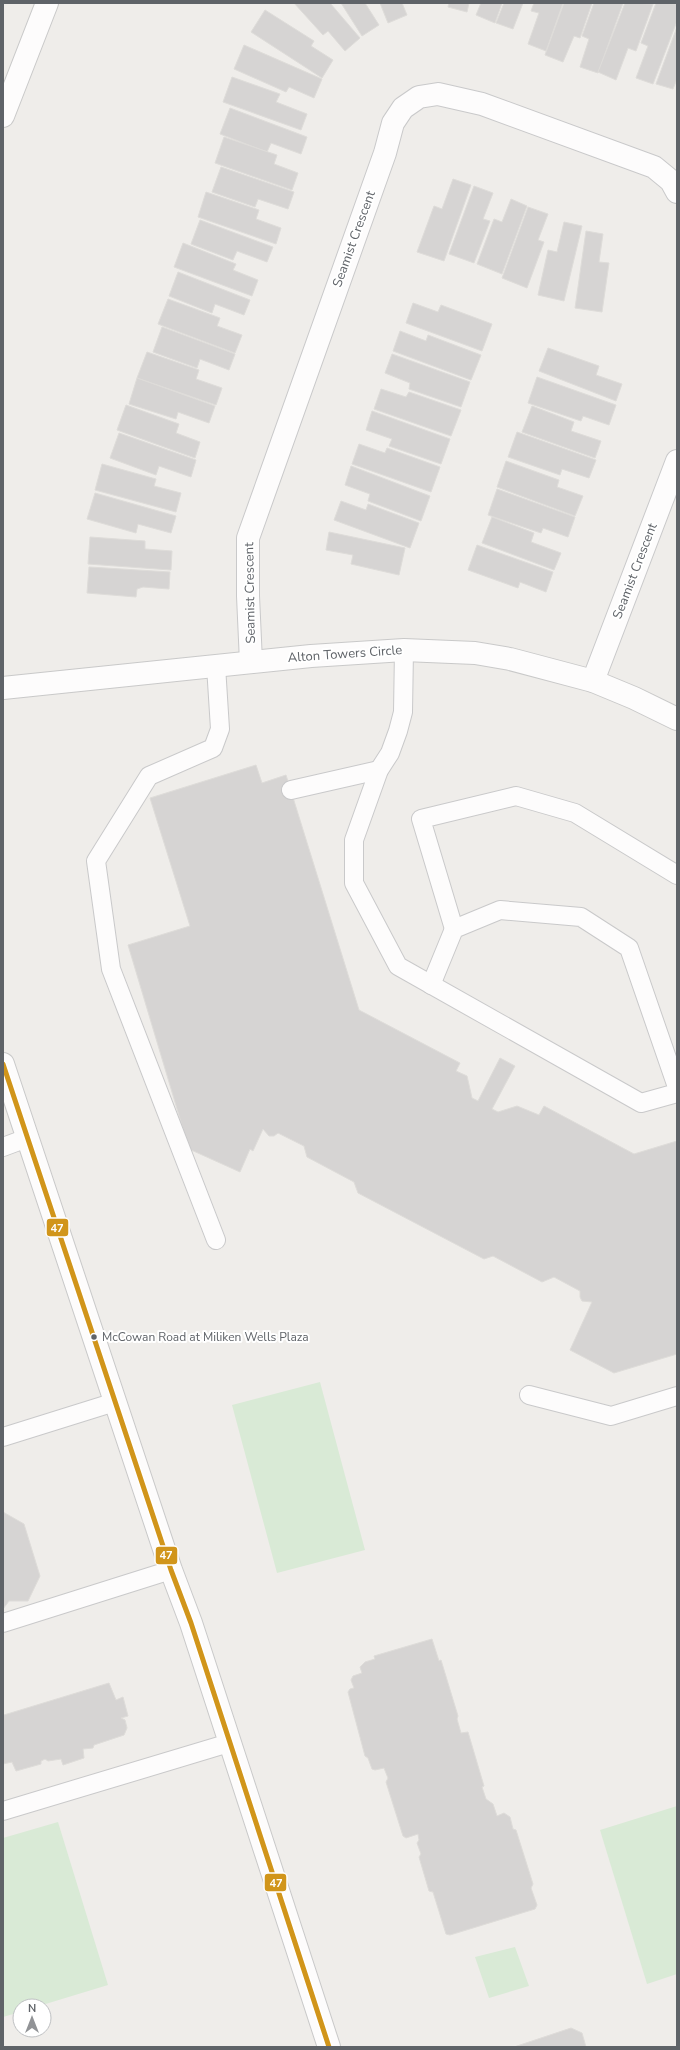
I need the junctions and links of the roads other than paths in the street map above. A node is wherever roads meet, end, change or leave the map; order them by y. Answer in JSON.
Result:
{"nodes":[{"id":1,"x":47,"y":3,"type":"edge"},
{"id":2,"x":3,"y":116,"type":"edge"},
{"id":3,"x":677,"y":192,"type":"edge"},
{"id":4,"x":677,"y":461,"type":"edge"},
{"id":5,"x":404,"y":650,"type":"junction"},
{"id":6,"x":251,"y":662,"type":"junction"},
{"id":7,"x":216,"y":666,"type":"junction"},
{"id":8,"x":593,"y":681,"type":"junction"},
{"id":9,"x":3,"y":688,"type":"edge"},
{"id":10,"x":677,"y":719,"type":"edge"},
{"id":11,"x":379,"y":770,"type":"junction"},
{"id":12,"x":291,"y":790,"type":"dead end"},
{"id":13,"x":677,"y":875,"type":"edge"},
{"id":14,"x":454,"y":929,"type":"junction"},
{"id":15,"x":431,"y":985,"type":"junction"},
{"id":16,"x":671,"y":1051,"type":"edge"},
{"id":17,"x":3,"y":1064,"type":"edge"},
{"id":18,"x":677,"y":1087,"type":"edge"},
{"id":19,"x":677,"y":1093,"type":"edge"},
{"id":20,"x":27,"y":1138,"type":"junction"},
{"id":21,"x":3,"y":1147,"type":"edge"},
{"id":22,"x":216,"y":1240,"type":"dead end"},
{"id":23,"x":529,"y":1395,"type":"dead end"},
{"id":24,"x":677,"y":1396,"type":"edge"},
{"id":25,"x":115,"y":1402,"type":"junction"},
{"id":26,"x":3,"y":1437,"type":"edge"},
{"id":27,"x":171,"y":1570,"type":"junction"},
{"id":28,"x":3,"y":1623,"type":"edge"},
{"id":29,"x":229,"y":1743,"type":"junction"},
{"id":30,"x":3,"y":1811,"type":"edge"},
{"id":31,"x":329,"y":2047,"type":"edge"}],
"edges":[{"from":1,"to":2,"type":"street"},
{"from":3,"to":6,"type":"street","name":"Seamist Crescent"},
{"from":4,"to":8,"type":"street","name":"Seamist Crescent"},
{"from":5,"to":6,"type":"street","name":"Alton Towers Circle"},
{"from":5,"to":8,"type":"street","name":"Alton Towers Circle"},
{"from":5,"to":11,"type":"lane"},
{"from":6,"to":7,"type":"street","name":"Alton Towers Circle"},
{"from":7,"to":9,"type":"street","name":"Alton Towers Circle"},
{"from":7,"to":22,"type":"lane"},
{"from":8,"to":10,"type":"street","name":"Alton Towers Circle"},
{"from":11,"to":12,"type":"lane"},
{"from":11,"to":15,"type":"lane"},
{"from":13,"to":14,"type":"lane"},
{"from":14,"to":15,"type":"lane"},
{"from":14,"to":16,"type":"lane"},
{"from":15,"to":19,"type":"lane"},
{"from":16,"to":18,"type":"lane"},
{"from":17,"to":20,"type":"street"},
{"from":20,"to":21,"type":"lane"},
{"from":20,"to":25,"type":"street"},
{"from":23,"to":24,"type":"lane"},
{"from":25,"to":26,"type":"lane"},
{"from":25,"to":27,"type":"street"},
{"from":27,"to":28,"type":"lane"},
{"from":27,"to":29,"type":"street"},
{"from":29,"to":30,"type":"lane"},
{"from":29,"to":31,"type":"street"}]}
